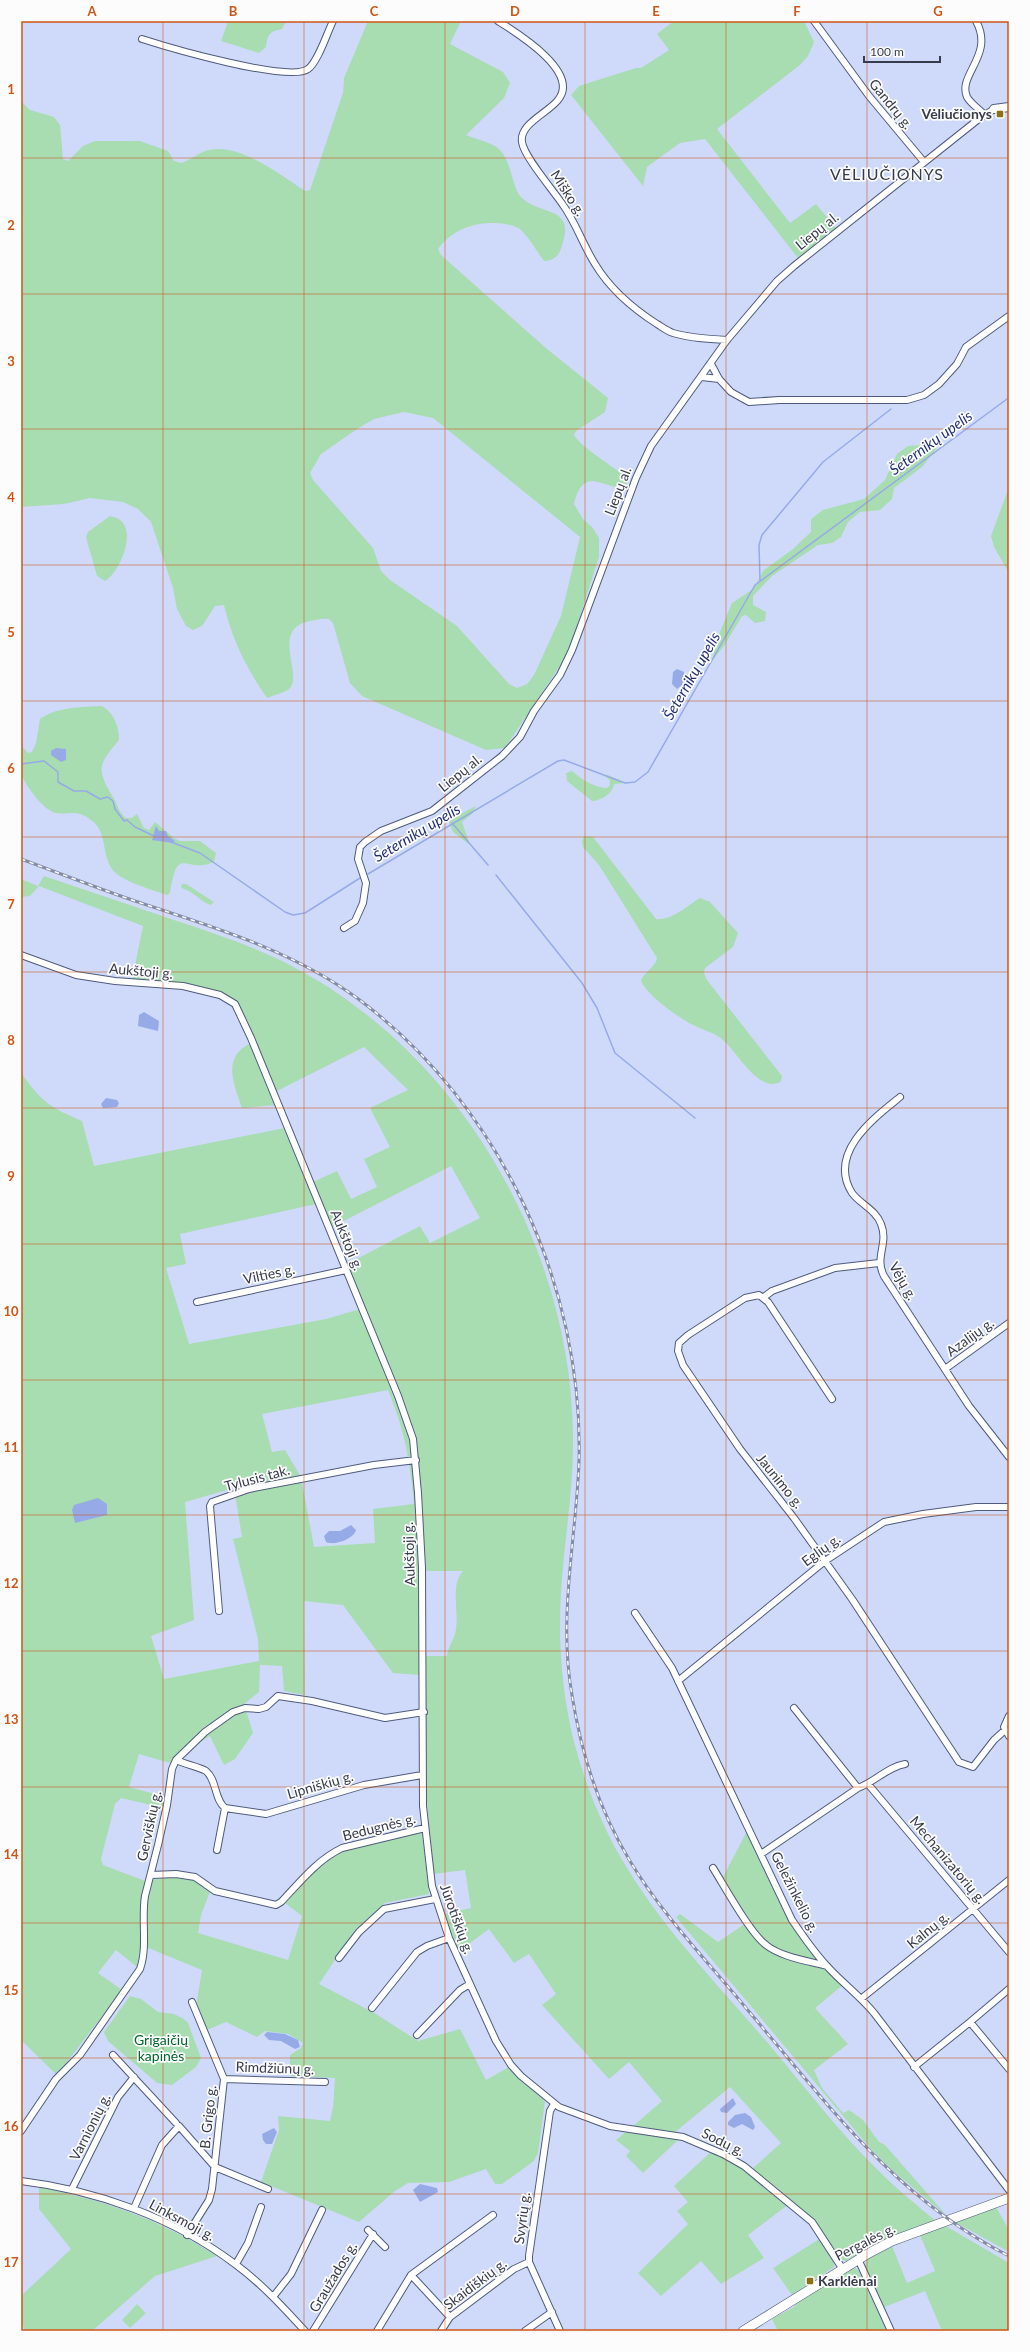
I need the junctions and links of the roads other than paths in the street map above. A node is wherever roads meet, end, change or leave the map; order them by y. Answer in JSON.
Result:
{"nodes":[{"id":1,"x":333,"y":21,"type":"edge"},
{"id":2,"x":498,"y":21,"type":"edge"},
{"id":3,"x":814,"y":21,"type":"edge"},
{"id":4,"x":976,"y":21,"type":"edge"},
{"id":5,"x":142,"y":39,"type":"dead end"},
{"id":6,"x":1009,"y":107,"type":"edge"},
{"id":7,"x":994,"y":109,"type":"joint"},
{"id":8,"x":985,"y":115,"type":"junction"},
{"id":9,"x":924,"y":162,"type":"junction"},
{"id":10,"x":1009,"y":316,"type":"edge"},
{"id":11,"x":726,"y":340,"type":"junction"},
{"id":12,"x":711,"y":364,"type":"junction"},
{"id":13,"x":702,"y":377,"type":"junction"},
{"id":14,"x":719,"y":379,"type":"junction"},
{"id":15,"x":344,"y":928,"type":"dead end"},
{"id":16,"x":21,"y":955,"type":"edge"},
{"id":17,"x":900,"y":1097,"type":"dead end"},
{"id":18,"x":879,"y":1263,"type":"junction"},
{"id":19,"x":346,"y":1270,"type":"junction"},
{"id":20,"x":764,"y":1297,"type":"junction"},
{"id":21,"x":197,"y":1302,"type":"dead end"},
{"id":22,"x":1009,"y":1324,"type":"edge"},
{"id":23,"x":945,"y":1370,"type":"junction"},
{"id":24,"x":832,"y":1399,"type":"dead end"},
{"id":25,"x":1009,"y":1457,"type":"edge"},
{"id":26,"x":416,"y":1460,"type":"junction"},
{"id":27,"x":1009,"y":1507,"type":"edge"},
{"id":28,"x":825,"y":1561,"type":"junction"},
{"id":29,"x":220,"y":1611,"type":"dead end"},
{"id":30,"x":635,"y":1613,"type":"dead end"},
{"id":31,"x":678,"y":1681,"type":"junction"},
{"id":32,"x":794,"y":1708,"type":"dead end"},
{"id":33,"x":424,"y":1712,"type":"junction"},
{"id":34,"x":1009,"y":1716,"type":"edge"},
{"id":35,"x":1004,"y":1729,"type":"junction"},
{"id":36,"x":1009,"y":1736,"type":"edge"},
{"id":37,"x":176,"y":1760,"type":"junction"},
{"id":38,"x":905,"y":1764,"type":"dead end"},
{"id":39,"x":422,"y":1775,"type":"junction"},
{"id":40,"x":868,"y":1784,"type":"junction"},
{"id":41,"x":858,"y":1788,"type":"junction"},
{"id":42,"x":225,"y":1808,"type":"junction"},
{"id":43,"x":425,"y":1828,"type":"junction"},
{"id":44,"x":217,"y":1850,"type":"dead end"},
{"id":45,"x":761,"y":1854,"type":"junction"},
{"id":46,"x":714,"y":1868,"type":"dead end"},
{"id":47,"x":150,"y":1875,"type":"junction"},
{"id":48,"x":1009,"y":1880,"type":"edge"},
{"id":49,"x":435,"y":1899,"type":"junction"},
{"id":50,"x":973,"y":1908,"type":"junction"},
{"id":51,"x":449,"y":1938,"type":"junction"},
{"id":52,"x":1009,"y":1952,"type":"edge"},
{"id":53,"x":339,"y":1958,"type":"dead end"},
{"id":54,"x":827,"y":1966,"type":"junction"},
{"id":55,"x":470,"y":1984,"type":"junction"},
{"id":56,"x":1009,"y":1989,"type":"edge"},
{"id":57,"x":862,"y":1998,"type":"junction"},
{"id":58,"x":192,"y":2002,"type":"dead end"},
{"id":59,"x":372,"y":2008,"type":"dead end"},
{"id":60,"x":970,"y":2022,"type":"junction"},
{"id":61,"x":417,"y":2035,"type":"dead end"},
{"id":62,"x":113,"y":2056,"type":"dead end"},
{"id":63,"x":914,"y":2067,"type":"junction"},
{"id":64,"x":1009,"y":2069,"type":"edge"},
{"id":65,"x":134,"y":2077,"type":"junction"},
{"id":66,"x":224,"y":2079,"type":"junction"},
{"id":67,"x":325,"y":2082,"type":"dead end"},
{"id":68,"x":554,"y":2104,"type":"junction"},
{"id":69,"x":178,"y":2124,"type":"junction"},
{"id":70,"x":21,"y":2131,"type":"edge"},
{"id":71,"x":215,"y":2167,"type":"junction"},
{"id":72,"x":21,"y":2181,"type":"edge"},
{"id":73,"x":72,"y":2189,"type":"junction"},
{"id":74,"x":268,"y":2189,"type":"dead end"},
{"id":75,"x":1009,"y":2190,"type":"edge"},
{"id":76,"x":1009,"y":2198,"type":"edge"},
{"id":77,"x":261,"y":2207,"type":"dead end"},
{"id":78,"x":134,"y":2208,"type":"junction"},
{"id":79,"x":322,"y":2210,"type":"dead end"},
{"id":80,"x":493,"y":2215,"type":"dead end"},
{"id":81,"x":368,"y":2230,"type":"dead end"},
{"id":82,"x":373,"y":2234,"type":"junction"},
{"id":83,"x":187,"y":2235,"type":"junction"},
{"id":84,"x":385,"y":2247,"type":"dead end"},
{"id":85,"x":858,"y":2259,"type":"junction"},
{"id":86,"x":529,"y":2262,"type":"junction"},
{"id":87,"x":236,"y":2264,"type":"junction"},
{"id":88,"x":842,"y":2268,"type":"junction"},
{"id":89,"x":411,"y":2275,"type":"junction"},
{"id":90,"x":273,"y":2297,"type":"junction"},
{"id":91,"x":553,"y":2315,"type":"junction"},
{"id":92,"x":450,"y":2317,"type":"junction"},
{"id":93,"x":305,"y":2331,"type":"edge"},
{"id":94,"x":313,"y":2331,"type":"edge"},
{"id":95,"x":377,"y":2331,"type":"edge"},
{"id":96,"x":441,"y":2331,"type":"edge"},
{"id":97,"x":525,"y":2331,"type":"edge"},
{"id":98,"x":560,"y":2331,"type":"edge"},
{"id":99,"x":743,"y":2331,"type":"edge"},
{"id":100,"x":891,"y":2331,"type":"edge"}],
"edges":[{"from":1,"to":5,"type":"street"},
{"from":2,"to":11,"type":"street","name":"Miško g."},
{"from":3,"to":9,"type":"street","name":"Gandrų g."},
{"from":4,"to":8,"type":"street"},
{"from":6,"to":7,"type":"main road","name":"Liepų al."},
{"from":7,"to":8,"type":"street","name":"Liepų al."},
{"from":8,"to":9,"type":"street","name":"Liepų al."},
{"from":9,"to":11,"type":"street","name":"Liepų al."},
{"from":10,"to":14,"type":"street"},
{"from":11,"to":12,"type":"street","name":"Liepų al."},
{"from":12,"to":13,"type":"street","name":"Liepų al."},
{"from":12,"to":14,"type":"street"},
{"from":13,"to":14,"type":"street"},
{"from":13,"to":15,"type":"street","name":"Liepų al."},
{"from":16,"to":19,"type":"street","name":"Aukštoji g."},
{"from":17,"to":18,"type":"street","name":"Vėjų g."},
{"from":18,"to":20,"type":"street"},
{"from":18,"to":23,"type":"street","name":"Vėjų g."},
{"from":19,"to":21,"type":"street","name":"Vilties g."},
{"from":19,"to":26,"type":"street","name":"Aukštoji g."},
{"from":20,"to":24,"type":"street"},
{"from":20,"to":28,"type":"street","name":"Jaunimo g."},
{"from":22,"to":23,"type":"street","name":"Azalijų g."},
{"from":23,"to":25,"type":"street","name":"Vėjų g."},
{"from":26,"to":29,"type":"street","name":"Tylusis tak."},
{"from":26,"to":33,"type":"street","name":"Aukštoji g."},
{"from":27,"to":28,"type":"street","name":"Eglių g."},
{"from":28,"to":31,"type":"street","name":"Eglių g."},
{"from":28,"to":35,"type":"street","name":"Jaunimo g."},
{"from":30,"to":31,"type":"street","name":"Geležinkelio g."},
{"from":31,"to":45,"type":"street","name":"Geležinkelio g."},
{"from":32,"to":41,"type":"street"},
{"from":33,"to":37,"type":"street"},
{"from":33,"to":39,"type":"street","name":"Jūrotiškių g."},
{"from":34,"to":35,"type":"street"},
{"from":35,"to":36,"type":"street"},
{"from":37,"to":42,"type":"street"},
{"from":37,"to":47,"type":"street","name":"Gerviškių g."},
{"from":38,"to":40,"type":"street"},
{"from":39,"to":42,"type":"street","name":"Lipniškių g."},
{"from":39,"to":43,"type":"street","name":"Jūrotiškių g."},
{"from":40,"to":41,"type":"street"},
{"from":40,"to":50,"type":"street","name":"Mechanizatorių g."},
{"from":41,"to":45,"type":"street"},
{"from":42,"to":44,"type":"street"},
{"from":43,"to":47,"type":"street","name":"Bedugnės g."},
{"from":43,"to":49,"type":"street","name":"Jūrotiškių g."},
{"from":45,"to":54,"type":"street","name":"Geležinkelio g."},
{"from":46,"to":54,"type":"street"},
{"from":47,"to":70,"type":"street","name":"Gerviškių g."},
{"from":48,"to":50,"type":"street","name":"Kalnų g."},
{"from":49,"to":51,"type":"street","name":"Jūrotiškių g."},
{"from":49,"to":53,"type":"street"},
{"from":50,"to":52,"type":"street","name":"Mechanizatorių g."},
{"from":50,"to":57,"type":"street","name":"Kalnų g."},
{"from":51,"to":55,"type":"street","name":"Jūrotiškių g."},
{"from":51,"to":59,"type":"street"},
{"from":54,"to":57,"type":"street","name":"Geležinkelio g."},
{"from":55,"to":61,"type":"street"},
{"from":55,"to":68,"type":"street","name":"Jūrotiškių g."},
{"from":56,"to":60,"type":"street"},
{"from":57,"to":63,"type":"street","name":"Geležinkelio g."},
{"from":58,"to":66,"type":"street","name":"B. Grigo g."},
{"from":60,"to":63,"type":"street"},
{"from":60,"to":64,"type":"street"},
{"from":62,"to":65,"type":"street"},
{"from":63,"to":75,"type":"street","name":"Geležinkelio g."},
{"from":65,"to":69,"type":"street"},
{"from":65,"to":73,"type":"street","name":"Varnionių g."},
{"from":66,"to":67,"type":"street","name":"Rimdžiūnų g."},
{"from":66,"to":71,"type":"street","name":"B. Grigo g."},
{"from":68,"to":86,"type":"street","name":"Svyrių g."},
{"from":68,"to":88,"type":"street","name":"Sodų g."},
{"from":69,"to":71,"type":"street"},
{"from":69,"to":78,"type":"street"},
{"from":71,"to":74,"type":"street"},
{"from":71,"to":83,"type":"street","name":"B. Grigo g."},
{"from":72,"to":73,"type":"street","name":"Linksmoji g."},
{"from":73,"to":78,"type":"street","name":"Linksmoji g."},
{"from":76,"to":85,"type":"main road","name":"Pergalės g."},
{"from":77,"to":87,"type":"street"},
{"from":78,"to":83,"type":"street","name":"Linksmoji g."},
{"from":79,"to":90,"type":"street"},
{"from":80,"to":89,"type":"street"},
{"from":81,"to":82,"type":"street"},
{"from":82,"to":84,"type":"street"},
{"from":82,"to":94,"type":"street","name":"Graužados g."},
{"from":83,"to":87,"type":"street","name":"Linksmoji g."},
{"from":85,"to":88,"type":"main road","name":"Pergalės g."},
{"from":85,"to":100,"type":"street"},
{"from":86,"to":91,"type":"street","name":"Svyrių g."},
{"from":86,"to":92,"type":"street","name":"Skaidiškių g."},
{"from":87,"to":90,"type":"street","name":"Linksmoji g."},
{"from":88,"to":99,"type":"main road","name":"Pergalės g."},
{"from":89,"to":92,"type":"street"},
{"from":89,"to":95,"type":"street"},
{"from":90,"to":93,"type":"street","name":"Linksmoji g."},
{"from":91,"to":97,"type":"street"},
{"from":91,"to":98,"type":"street","name":"Svyrių g."},
{"from":92,"to":96,"type":"street","name":"Skaidiškių g."}]}
